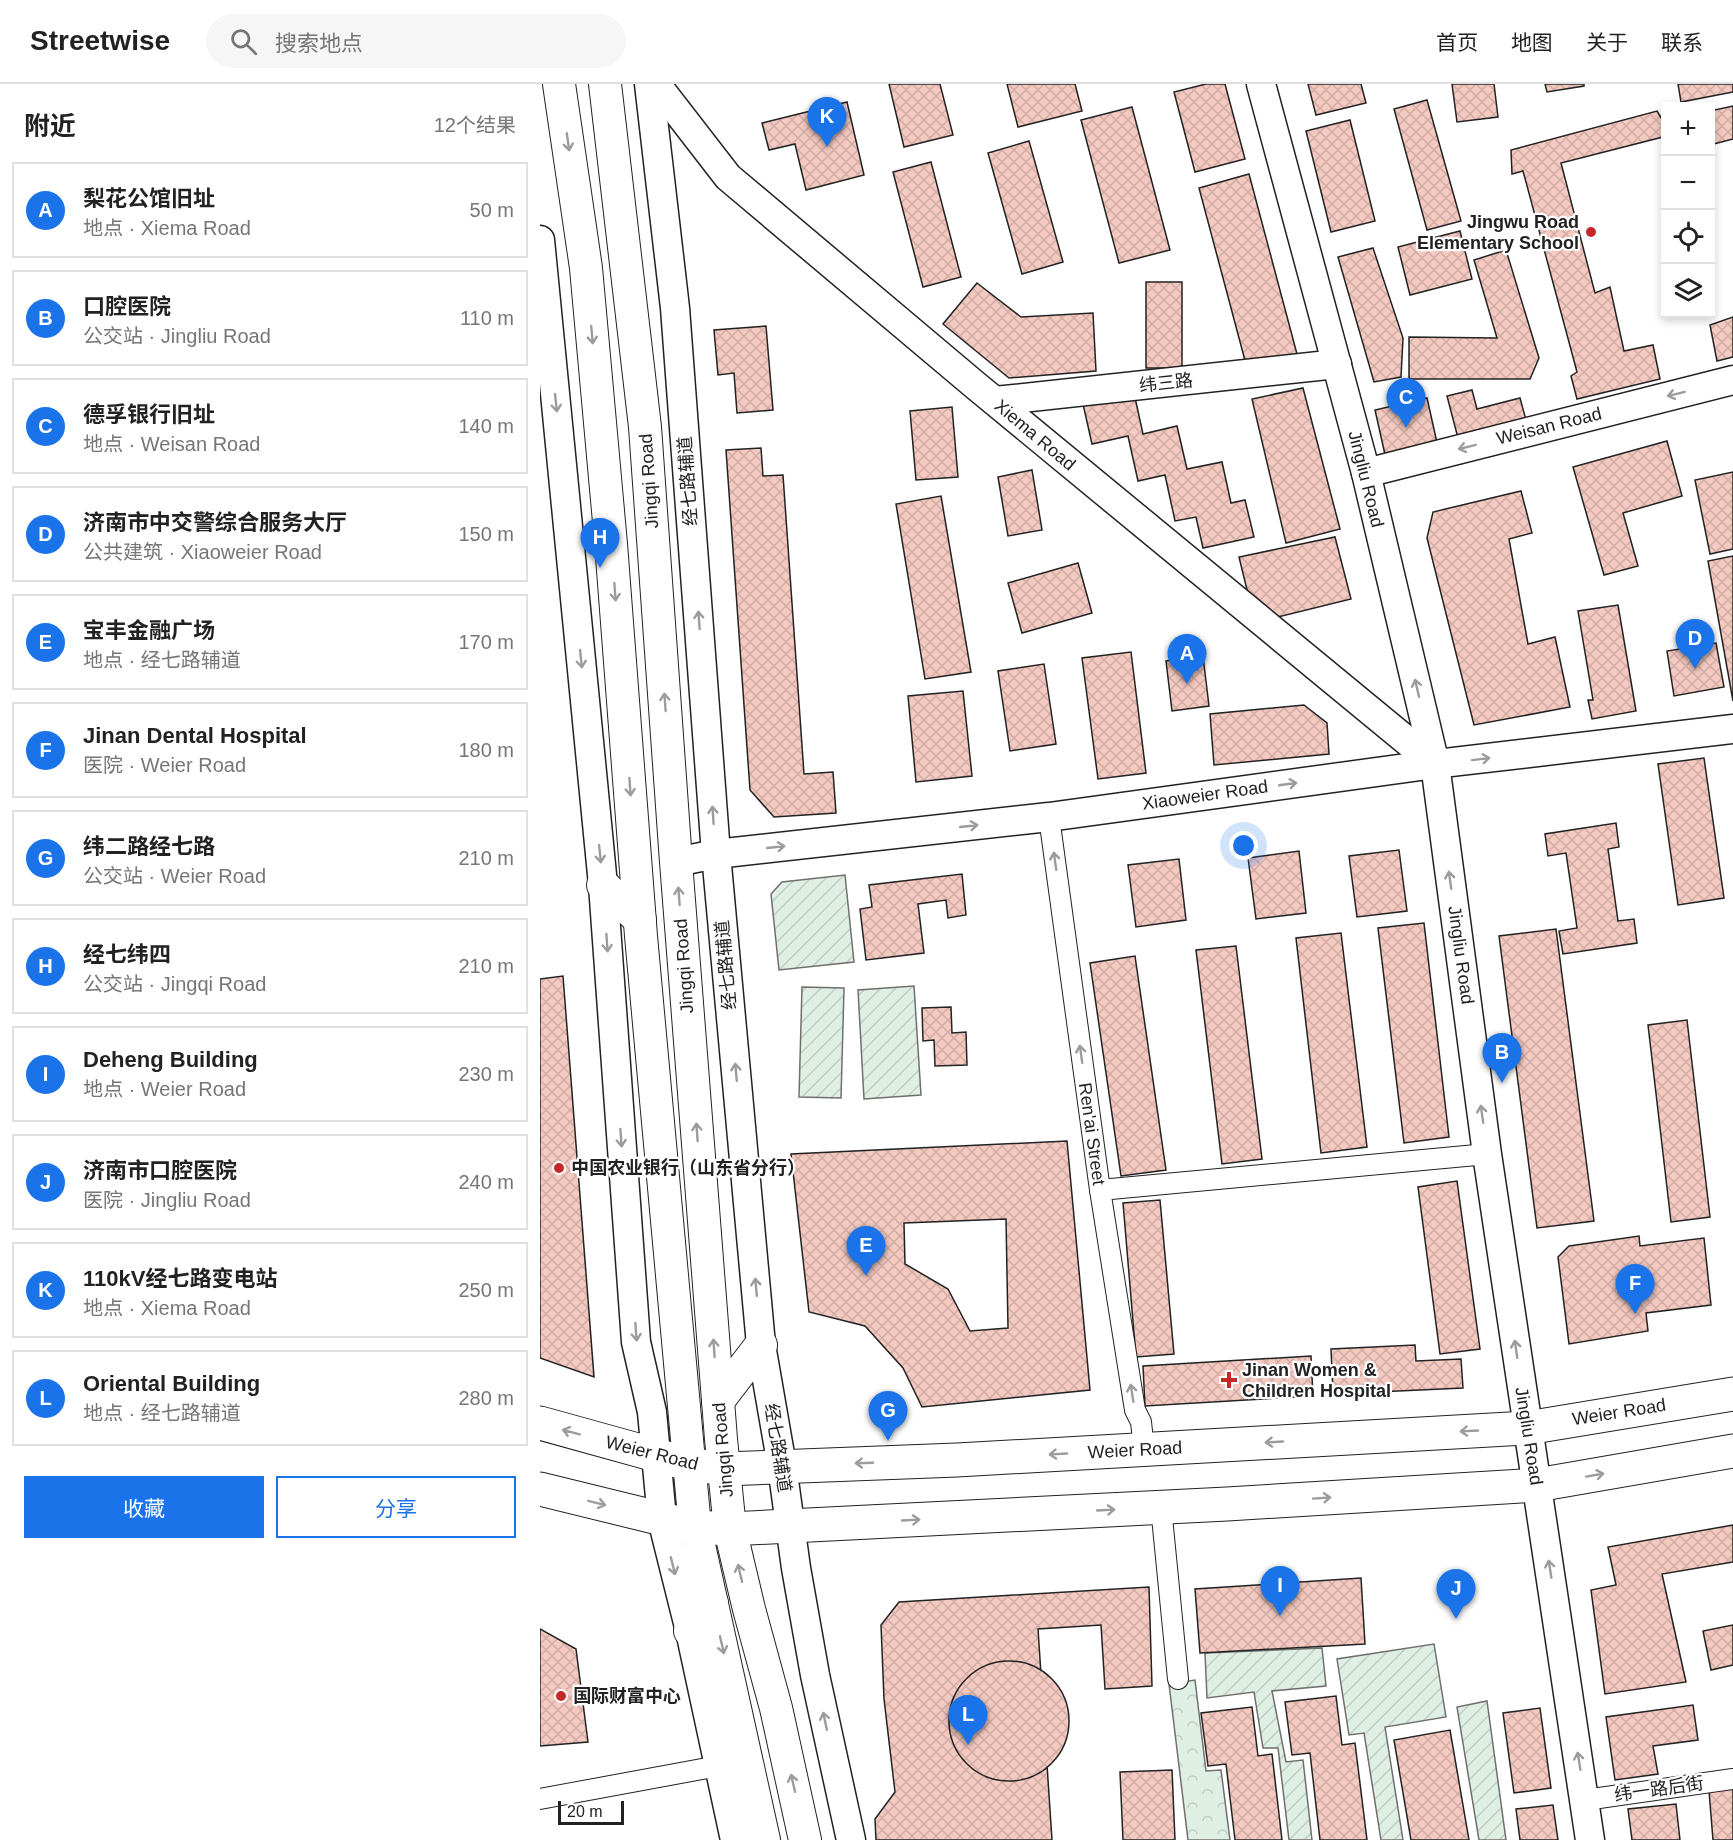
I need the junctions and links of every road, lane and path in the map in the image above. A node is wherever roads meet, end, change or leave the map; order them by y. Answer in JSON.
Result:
{"nodes":[{"id":1,"x":559,"y":84,"type":"edge"},
{"id":2,"x":606,"y":84,"type":"edge"},
{"id":3,"x":649,"y":84,"type":"edge"},
{"id":4,"x":656,"y":84,"type":"edge"},
{"id":5,"x":1261,"y":84,"type":"edge"},
{"id":6,"x":540,"y":240,"type":"edge"},
{"id":7,"x":1337,"y":364,"type":"junction"},
{"id":8,"x":1733,"y":380,"type":"edge"},
{"id":9,"x":995,"y":401,"type":"junction"},
{"id":10,"x":1365,"y":473,"type":"junction"},
{"id":11,"x":1733,"y":729,"type":"edge"},
{"id":12,"x":1435,"y":764,"type":"junction"},
{"id":13,"x":1048,"y":817,"type":"junction"},
{"id":14,"x":716,"y":854,"type":"junction"},
{"id":15,"x":676,"y":862,"type":"junction"},
{"id":16,"x":603,"y":885,"type":"junction"},
{"id":17,"x":640,"y":920,"type":"junction"},
{"id":18,"x":1487,"y":1154,"type":"junction"},
{"id":19,"x":1100,"y":1190,"type":"junction"},
{"id":20,"x":761,"y":1345,"type":"junction"},
{"id":21,"x":1733,"y":1394,"type":"edge"},
{"id":22,"x":718,"y":1401,"type":"junction"},
{"id":23,"x":540,"y":1423,"type":"edge"},
{"id":24,"x":1527,"y":1428,"type":"junction"},
{"id":25,"x":1144,"y":1449,"type":"junction"},
{"id":26,"x":1733,"y":1451,"type":"edge"},
{"id":27,"x":656,"y":1455,"type":"junction"},
{"id":28,"x":688,"y":1464,"type":"junction"},
{"id":29,"x":782,"y":1466,"type":"junction"},
{"id":30,"x":724,"y":1469,"type":"junction"},
{"id":31,"x":1537,"y":1485,"type":"junction"},
{"id":32,"x":540,"y":1489,"type":"edge"},
{"id":33,"x":1161,"y":1508,"type":"junction"},
{"id":34,"x":662,"y":1520,"type":"junction"},
{"id":35,"x":790,"y":1526,"type":"junction"},
{"id":36,"x":695,"y":1527,"type":"junction"},
{"id":37,"x":730,"y":1528,"type":"junction"},
{"id":38,"x":712,"y":1603,"type":"junction"},
{"id":39,"x":690,"y":1632,"type":"junction"},
{"id":40,"x":1179,"y":1679,"type":"dead end"},
{"id":41,"x":733,"y":1763,"type":"junction"},
{"id":42,"x":1733,"y":1779,"type":"edge"},
{"id":43,"x":540,"y":1799,"type":"edge"},
{"id":44,"x":1585,"y":1800,"type":"junction"},
{"id":45,"x":735,"y":1840,"type":"edge"},
{"id":46,"x":764,"y":1840,"type":"edge"},
{"id":47,"x":805,"y":1840,"type":"edge"},
{"id":48,"x":851,"y":1840,"type":"edge"},
{"id":49,"x":1590,"y":1840,"type":"edge"}],
"edges":[{"from":1,"to":17,"type":"main road","name":"Jingqi Road","one_way":true},
{"from":15,"to":2,"type":"main road","name":"Jingqi Road","one_way":true},
{"from":14,"to":3,"type":"street","name":"经七路辅道","one_way":true},
{"from":4,"to":9,"type":"street","name":"Xiema Road"},
{"from":5,"to":7,"type":"street","name":"Jingliu Road"},
{"from":6,"to":16,"type":"street","one_way":true},
{"from":7,"to":9,"type":"street","name":"纬三路"},
{"from":7,"to":10,"type":"street","name":"Jingliu Road"},
{"from":8,"to":10,"type":"street","name":"Weisan Road","one_way":true},
{"from":9,"to":12,"type":"street","name":"Xiema Road"},
{"from":12,"to":10,"type":"street","name":"Jingliu Road","one_way":true},
{"from":12,"to":11,"type":"street","name":"Xiaoweier Road","one_way":true},
{"from":13,"to":12,"type":"street","name":"Xiaoweier Road","one_way":true},
{"from":18,"to":12,"type":"street","name":"Jingliu Road","one_way":true},
{"from":14,"to":13,"type":"street","name":"Xiaoweier Road","one_way":true},
{"from":19,"to":13,"type":"street","name":"Ren'ai Street","one_way":true},
{"from":14,"to":15,"type":"street","name":"Xiaoweier Road"},
{"from":20,"to":14,"type":"street","name":"经七路辅道","one_way":true},
{"from":22,"to":15,"type":"main road","name":"Jingqi Road","one_way":true},
{"from":16,"to":17,"type":"main road"},
{"from":16,"to":27,"type":"street","one_way":true},
{"from":17,"to":28,"type":"main road","name":"Jingqi Road"},
{"from":18,"to":19,"type":"street"},
{"from":24,"to":18,"type":"street","name":"Jingliu Road","one_way":true},
{"from":25,"to":19,"type":"street","name":"Ren'ai Street","one_way":true},
{"from":20,"to":22,"type":"main road"},
{"from":20,"to":29,"type":"street","name":"经七路辅道"},
{"from":21,"to":24,"type":"highway","name":"Weier Road"},
{"from":22,"to":30,"type":"main road","name":"Jingqi Road"},
{"from":27,"to":23,"type":"highway","name":"Weier Road","one_way":true},
{"from":24,"to":25,"type":"highway","name":"Weier Road","one_way":true},
{"from":24,"to":31,"type":"street","name":"Jingliu Road"},
{"from":25,"to":29,"type":"highway","name":"Weier Road","one_way":true},
{"from":31,"to":26,"type":"highway","one_way":true},
{"from":27,"to":28,"type":"highway","name":"Weier Road"},
{"from":27,"to":34,"type":"street"},
{"from":28,"to":30,"type":"highway","name":"Weier Road"},
{"from":28,"to":36,"type":"main road","name":"Jingqi Road"},
{"from":29,"to":30,"type":"highway","name":"Weier Road"},
{"from":29,"to":35,"type":"street","name":"经七路辅道"},
{"from":30,"to":37,"type":"main road","name":"Jingqi Road"},
{"from":33,"to":31,"type":"highway","one_way":true},
{"from":44,"to":31,"type":"street","name":"Jingliu Road","one_way":true},
{"from":32,"to":34,"type":"highway","one_way":true},
{"from":35,"to":33,"type":"highway","one_way":true},
{"from":33,"to":40,"type":"street"},
{"from":34,"to":36,"type":"highway"},
{"from":34,"to":39,"type":"street","one_way":true},
{"from":35,"to":37,"type":"highway"},
{"from":48,"to":35,"type":"street","name":"经七路辅道","one_way":true},
{"from":36,"to":37,"type":"highway"},
{"from":36,"to":38,"type":"main road","name":"Jingqi Road"},
{"from":47,"to":37,"type":"main road","name":"Jingqi Road","one_way":true},
{"from":38,"to":39,"type":"main road"},
{"from":38,"to":41,"type":"main road","name":"Jingqi Road","one_way":true},
{"from":39,"to":41,"type":"street"},
{"from":41,"to":43,"type":"street"},
{"from":41,"to":45,"type":"street"},
{"from":41,"to":46,"type":"main road","name":"Jingqi Road"},
{"from":42,"to":44,"type":"street","name":"纬一路后街"},
{"from":44,"to":49,"type":"street","name":"Jingliu Road"}]}
